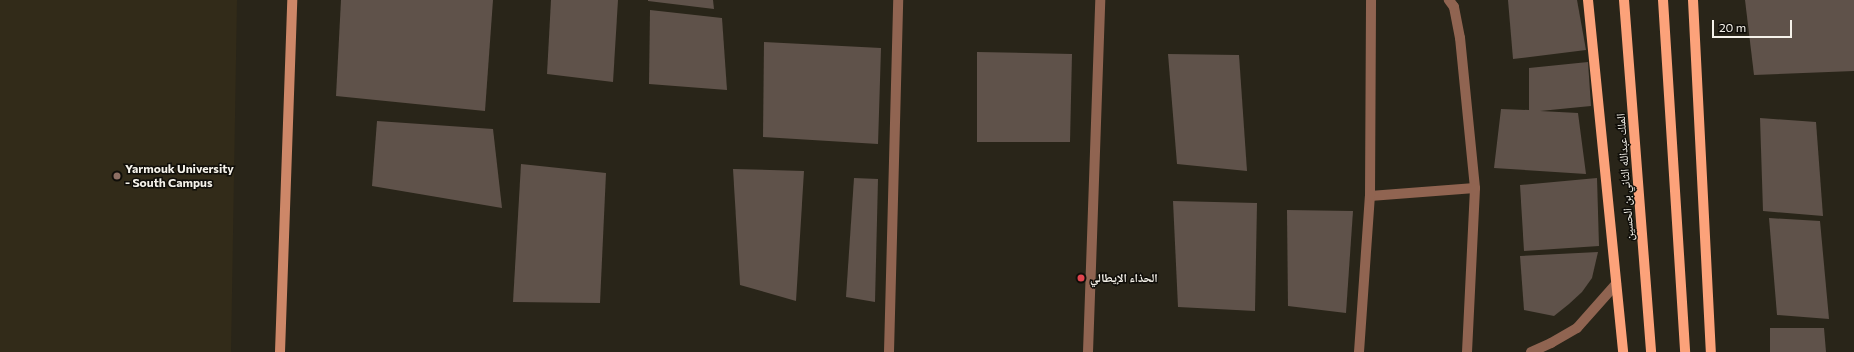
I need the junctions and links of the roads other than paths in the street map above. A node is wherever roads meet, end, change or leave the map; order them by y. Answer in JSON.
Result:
{"nodes":[{"id":1,"x":292,"y":0,"type":"edge"},
{"id":2,"x":898,"y":0,"type":"edge"},
{"id":3,"x":1100,"y":0,"type":"edge"},
{"id":4,"x":1371,"y":0,"type":"edge"},
{"id":5,"x":1450,"y":0,"type":"edge"},
{"id":6,"x":1588,"y":0,"type":"edge"},
{"id":7,"x":1624,"y":0,"type":"edge"},
{"id":8,"x":1663,"y":0,"type":"edge"},
{"id":9,"x":1693,"y":0,"type":"edge"},
{"id":10,"x":1475,"y":188,"type":"junction"},
{"id":11,"x":1370,"y":196,"type":"junction"},
{"id":12,"x":1616,"y":284,"type":"junction"},
{"id":13,"x":280,"y":352,"type":"edge"},
{"id":14,"x":889,"y":352,"type":"edge"},
{"id":15,"x":1088,"y":352,"type":"edge"},
{"id":16,"x":1359,"y":352,"type":"edge"},
{"id":17,"x":1467,"y":352,"type":"edge"},
{"id":18,"x":1530,"y":352,"type":"edge"},
{"id":19,"x":1622,"y":352,"type":"edge"},
{"id":20,"x":1651,"y":352,"type":"edge"},
{"id":21,"x":1685,"y":352,"type":"edge"},
{"id":22,"x":1711,"y":352,"type":"edge"}],
"edges":[{"from":1,"to":13,"type":"street"},
{"from":2,"to":14,"type":"street"},
{"from":3,"to":15,"type":"street"},
{"from":4,"to":11,"type":"street"},
{"from":5,"to":10,"type":"street"},
{"from":6,"to":12,"type":"main road"},
{"from":7,"to":20,"type":"main road","name":"الملك عبدالله الثاني بن الحسين"},
{"from":8,"to":21,"type":"main road"},
{"from":9,"to":22,"type":"main road"},
{"from":10,"to":11,"type":"street"},
{"from":10,"to":17,"type":"street"},
{"from":11,"to":16,"type":"street"},
{"from":12,"to":18,"type":"street"},
{"from":12,"to":19,"type":"main road"}]}
